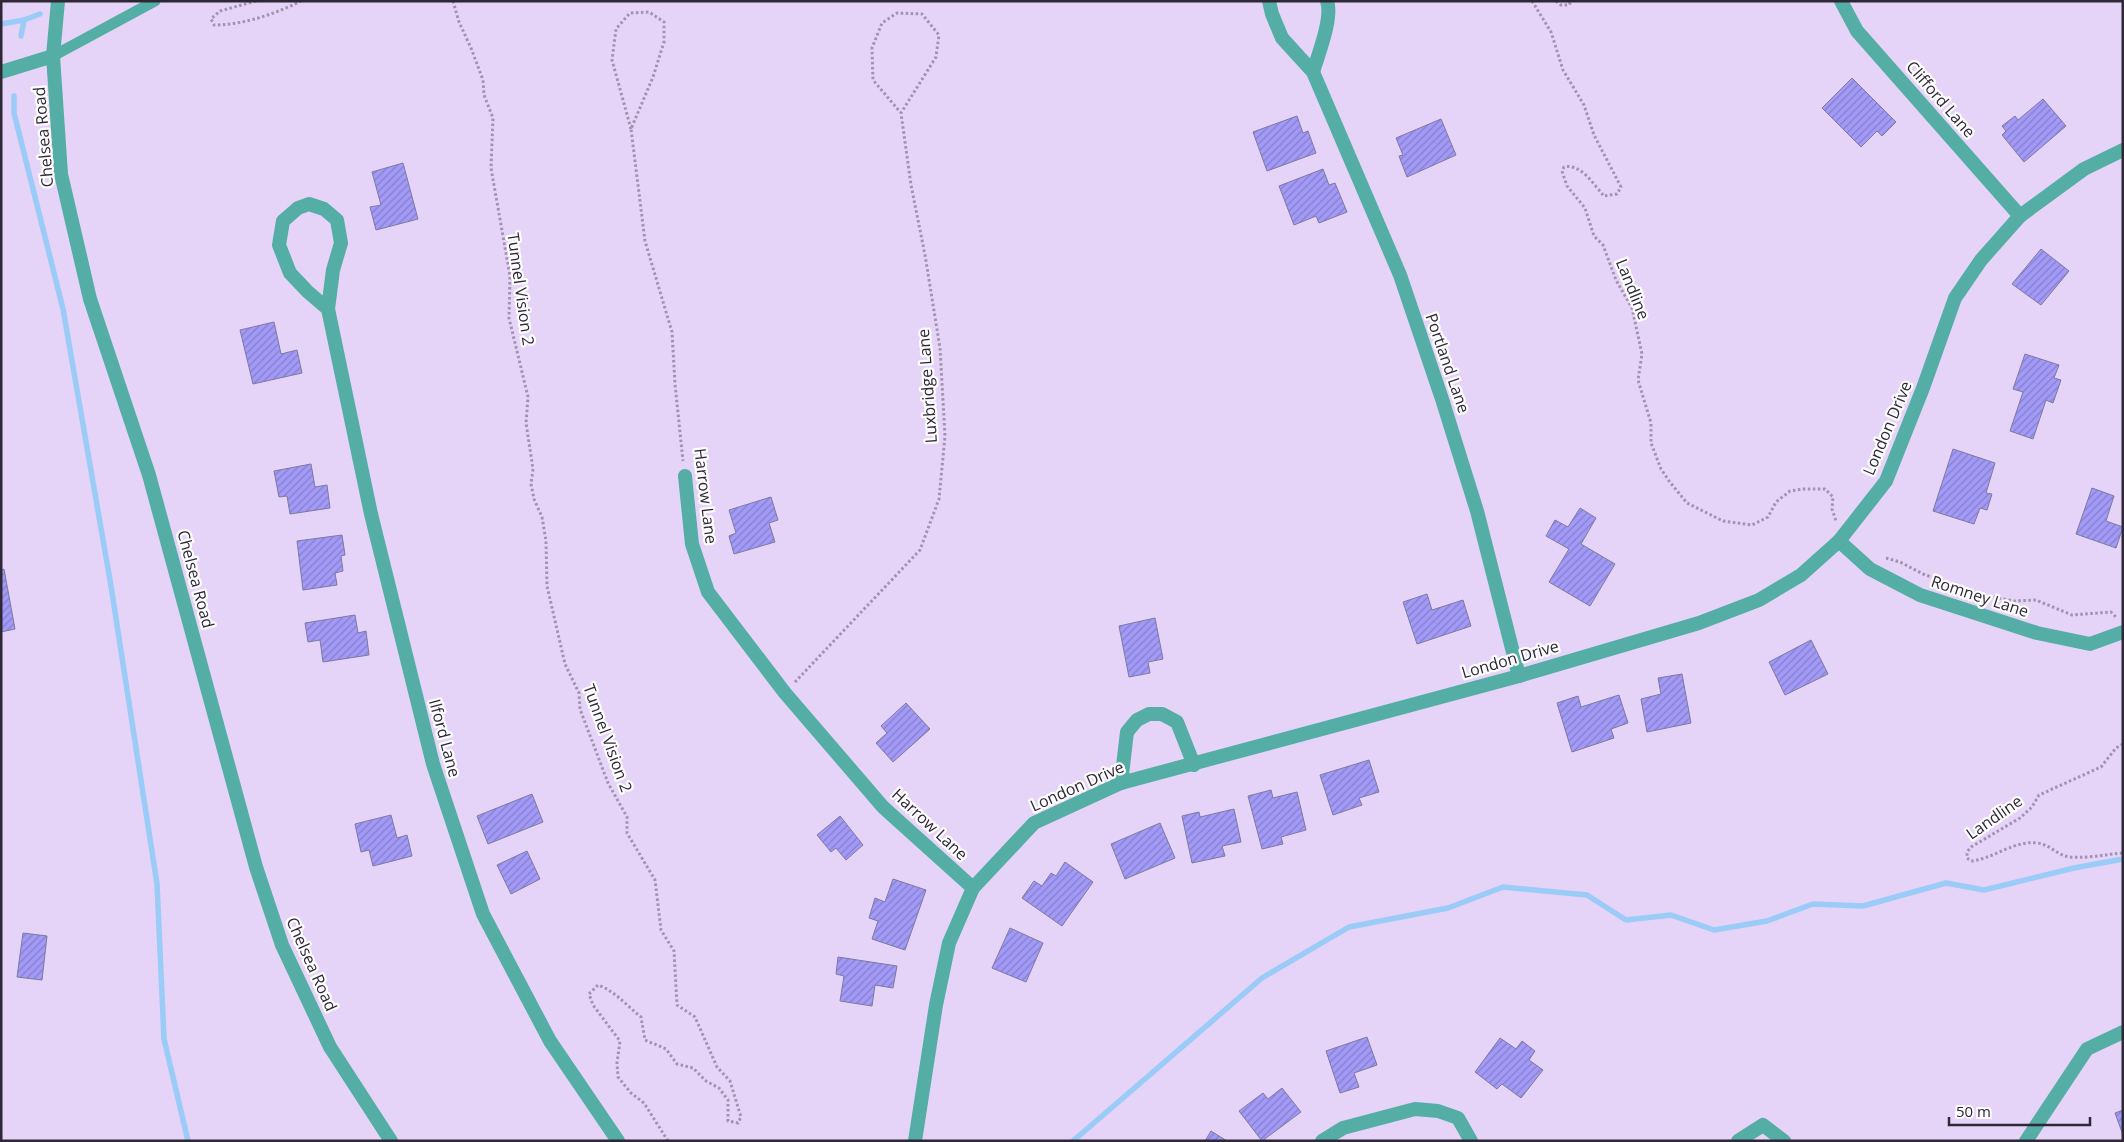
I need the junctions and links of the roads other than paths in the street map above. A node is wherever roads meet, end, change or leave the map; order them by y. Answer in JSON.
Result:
{"nodes":[{"id":1,"x":58,"y":1,"type":"edge"},
{"id":2,"x":155,"y":1,"type":"edge"},
{"id":3,"x":1269,"y":1,"type":"edge"},
{"id":4,"x":1327,"y":1,"type":"edge"},
{"id":5,"x":1841,"y":1,"type":"edge"},
{"id":6,"x":53,"y":56,"type":"junction"},
{"id":7,"x":1,"y":72,"type":"edge"},
{"id":8,"x":1313,"y":72,"type":"junction"},
{"id":9,"x":2123,"y":150,"type":"edge"},
{"id":10,"x":2020,"y":216,"type":"junction"},
{"id":11,"x":328,"y":309,"type":"junction"},
{"id":12,"x":685,"y":476,"type":"road end"},
{"id":13,"x":1838,"y":541,"type":"junction"},
{"id":14,"x":2123,"y":632,"type":"edge"},
{"id":15,"x":1519,"y":676,"type":"junction"},
{"id":16,"x":1194,"y":765,"type":"junction"},
{"id":17,"x":1121,"y":783,"type":"junction"},
{"id":18,"x":973,"y":888,"type":"junction"},
{"id":19,"x":2123,"y":1032,"type":"edge"},
{"id":20,"x":391,"y":1141,"type":"edge"},
{"id":21,"x":618,"y":1141,"type":"edge"},
{"id":22,"x":915,"y":1141,"type":"edge"},
{"id":23,"x":1322,"y":1141,"type":"edge"},
{"id":24,"x":1471,"y":1141,"type":"edge"},
{"id":25,"x":1738,"y":1141,"type":"edge"},
{"id":26,"x":1784,"y":1141,"type":"edge"},
{"id":27,"x":2026,"y":1141,"type":"edge"}],
"edges":[{"from":1,"to":6,"type":"street","name":"Chelsea Road"},
{"from":2,"to":6,"type":"lane"},
{"from":3,"to":8,"type":"street","name":"Portland Lane"},
{"from":4,"to":8,"type":"street"},
{"from":5,"to":10,"type":"street","name":"Clifford Lane"},
{"from":6,"to":7,"type":"street"},
{"from":6,"to":20,"type":"street","name":"Chelsea Road"},
{"from":8,"to":15,"type":"street","name":"Portland Lane"},
{"from":9,"to":10,"type":"street","name":"London Drive"},
{"from":10,"to":13,"type":"street","name":"London Drive"},
{"from":11,"to":11,"type":"street","name":"Ilford Lane"},
{"from":11,"to":21,"type":"street","name":"Ilford Lane"},
{"from":12,"to":18,"type":"street","name":"Harrow Lane"},
{"from":13,"to":14,"type":"street","name":"Romney Lane"},
{"from":13,"to":15,"type":"street","name":"London Drive"},
{"from":15,"to":16,"type":"street","name":"London Drive"},
{"from":16,"to":17,"type":"street","name":"London Drive"},
{"from":16,"to":17,"type":"street"},
{"from":17,"to":18,"type":"street","name":"London Drive"},
{"from":18,"to":22,"type":"street","name":"London Drive"},
{"from":19,"to":27,"type":"street"},
{"from":23,"to":24,"type":"street"},
{"from":25,"to":26,"type":"street"}]}
